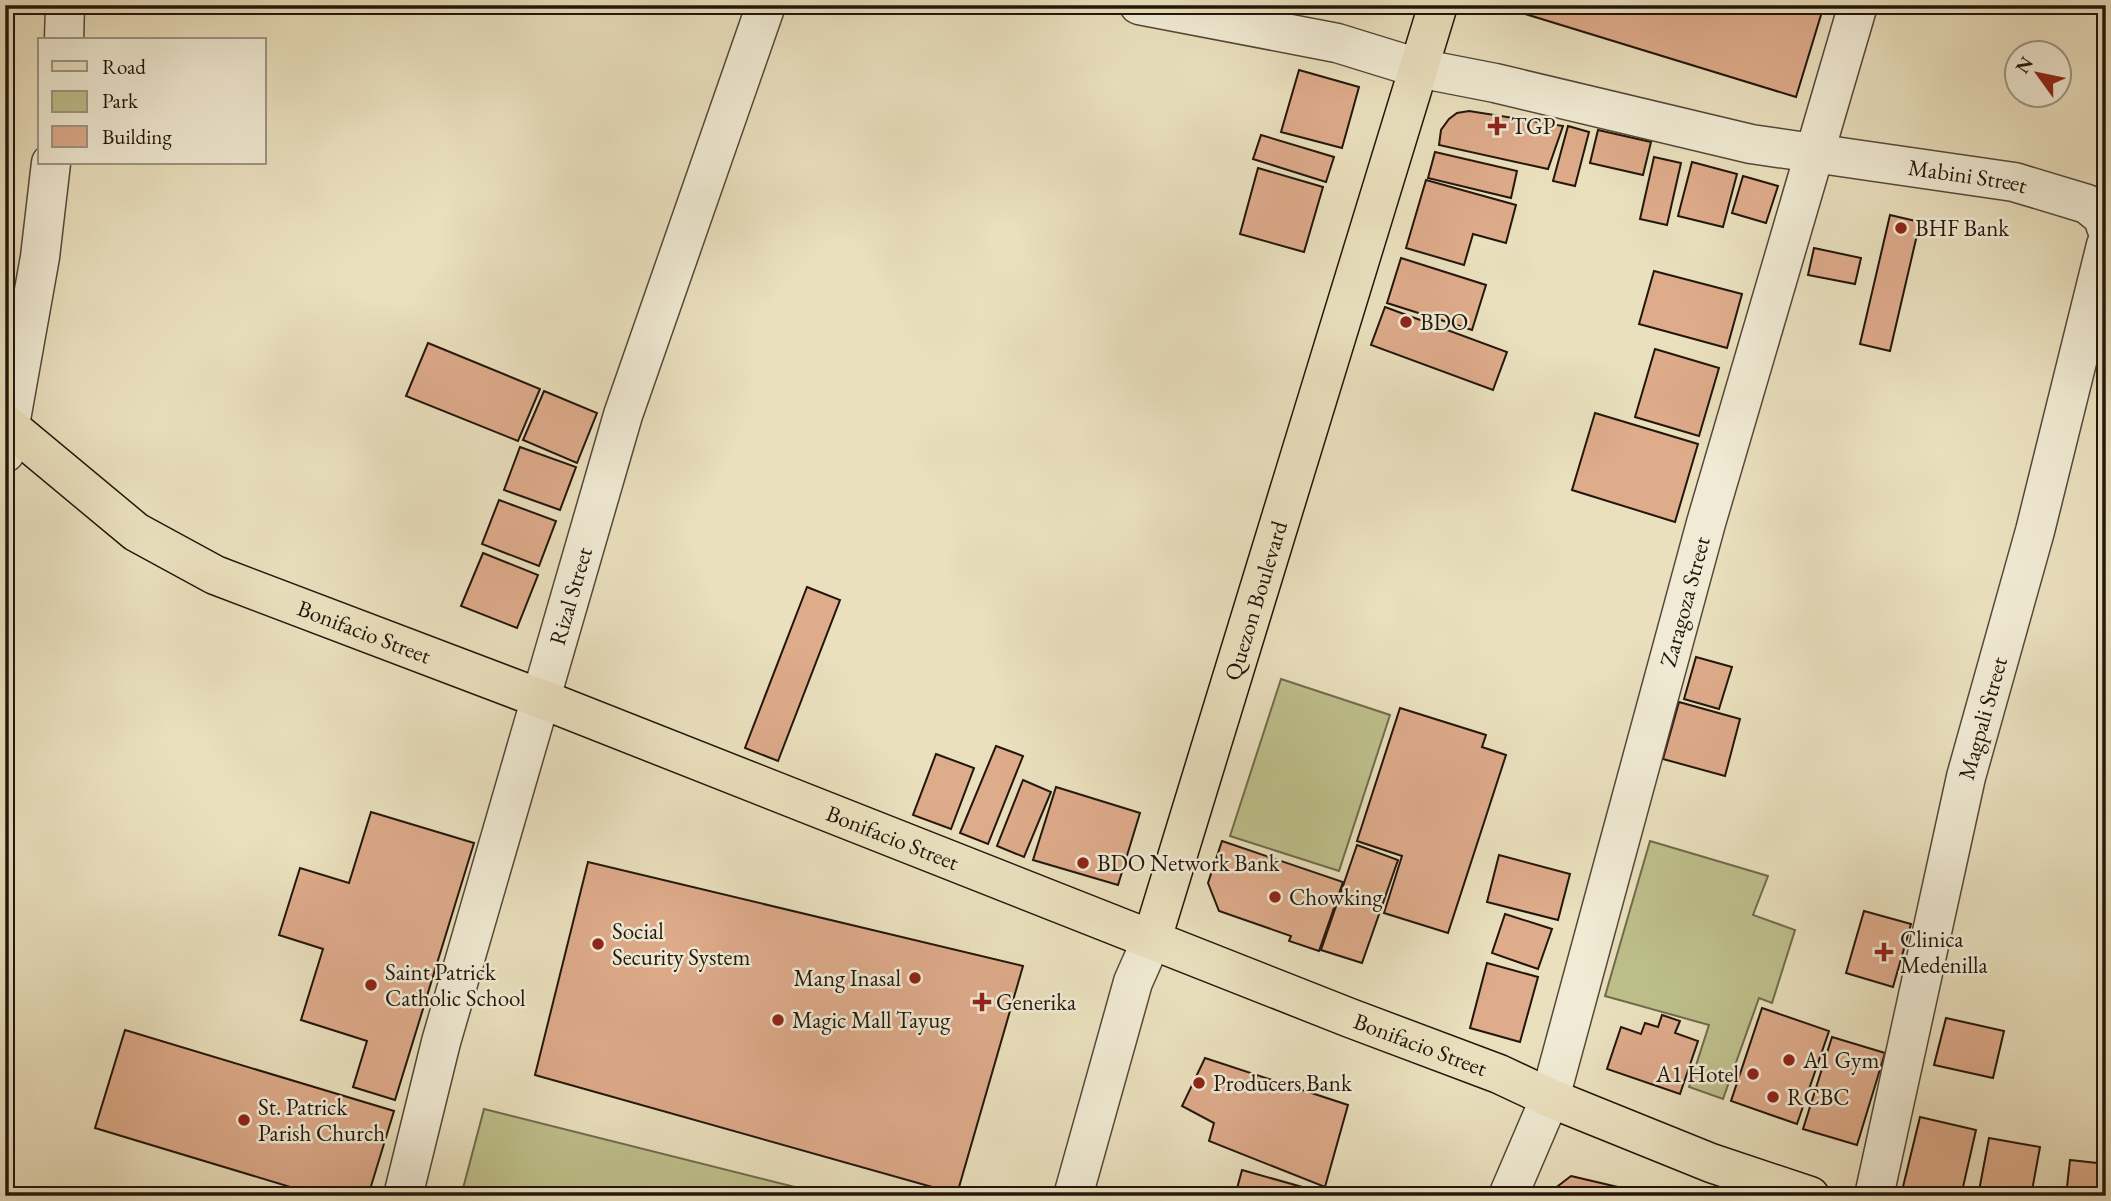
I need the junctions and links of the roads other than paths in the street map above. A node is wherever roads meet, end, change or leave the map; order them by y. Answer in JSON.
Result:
{"nodes":[{"id":1,"x":65,"y":5,"type":"edge"},
{"id":2,"x":766,"y":5,"type":"edge"},
{"id":3,"x":1139,"y":5,"type":"edge"},
{"id":4,"x":1438,"y":5,"type":"edge"},
{"id":5,"x":1858,"y":5,"type":"edge"},
{"id":6,"x":64,"y":38,"type":"edge"},
{"id":7,"x":1418,"y":68,"type":"junction"},
{"id":8,"x":1816,"y":155,"type":"junction"},
{"id":9,"x":51,"y":164,"type":"edge"},
{"id":10,"x":2105,"y":247,"type":"edge"},
{"id":11,"x":7,"y":435,"type":"edge"},
{"id":12,"x":539,"y":698,"type":"junction"},
{"id":13,"x":1152,"y":939,"type":"junction"},
{"id":14,"x":1550,"y":1098,"type":"junction"},
{"id":15,"x":403,"y":1196,"type":"edge"},
{"id":16,"x":1073,"y":1196,"type":"edge"},
{"id":17,"x":1508,"y":1196,"type":"edge"},
{"id":18,"x":1810,"y":1196,"type":"edge"},
{"id":19,"x":1874,"y":1196,"type":"edge"}],
"edges":[{"from":1,"to":6,"type":"street"},
{"from":2,"to":12,"type":"street","name":"Rizal Street"},
{"from":3,"to":7,"type":"street","name":"Mabini Street"},
{"from":4,"to":7,"type":"main road","name":"Quezon Boulevard"},
{"from":5,"to":8,"type":"street","name":"Zaragoza Street"},
{"from":7,"to":8,"type":"street","name":"Mabini Street"},
{"from":7,"to":13,"type":"main road","name":"Quezon Boulevard"},
{"from":8,"to":10,"type":"street","name":"Mabini Street"},
{"from":8,"to":14,"type":"street","name":"Zaragoza Street"},
{"from":9,"to":11,"type":"street"},
{"from":10,"to":19,"type":"street","name":"Magpali Street"},
{"from":11,"to":12,"type":"main road","name":"Bonifacio Street"},
{"from":12,"to":13,"type":"main road","name":"Bonifacio Street"},
{"from":12,"to":15,"type":"street","name":"Rizal Street"},
{"from":13,"to":14,"type":"main road","name":"Bonifacio Street"},
{"from":13,"to":16,"type":"street","name":"Quezon Boulevard"},
{"from":14,"to":17,"type":"street","name":"Zaragoza Street"},
{"from":14,"to":18,"type":"main road","name":"Bonifacio Street"}]}
